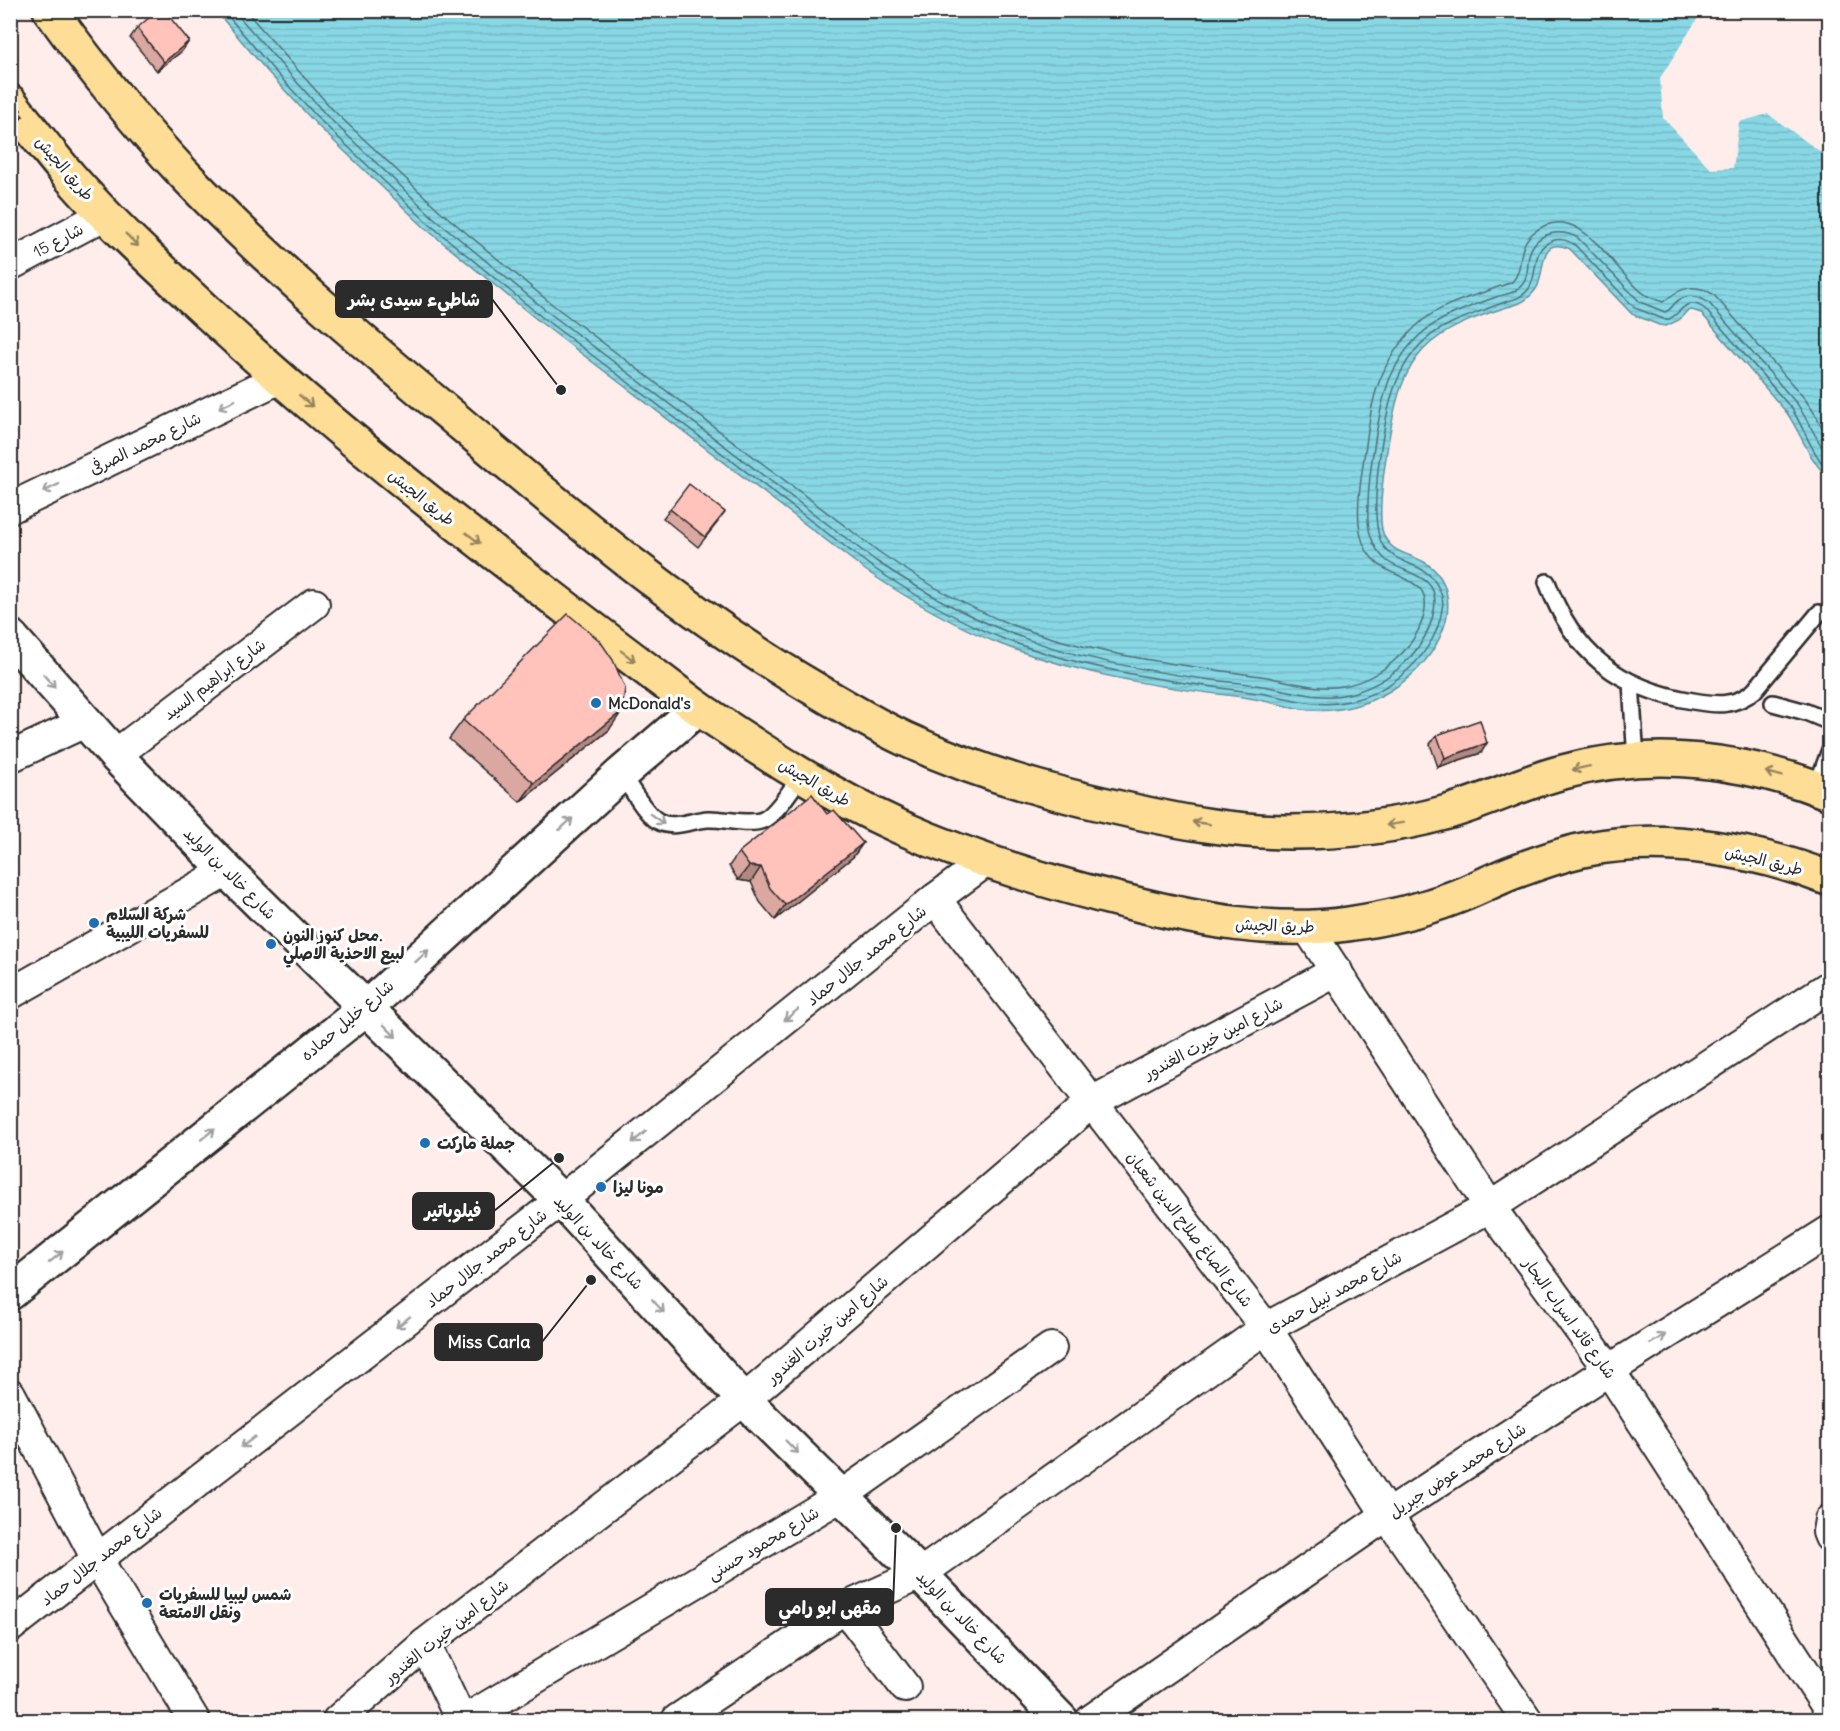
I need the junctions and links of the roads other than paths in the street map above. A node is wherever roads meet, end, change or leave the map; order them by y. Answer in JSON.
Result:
{"nodes":[{"id":1,"x":51,"y":10,"type":"edge"},
{"id":2,"x":10,"y":102,"type":"edge"},
{"id":3,"x":106,"y":214,"type":"junction"},
{"id":4,"x":10,"y":265,"type":"edge"},
{"id":5,"x":279,"y":378,"type":"junction"},
{"id":6,"x":10,"y":508,"type":"edge"},
{"id":7,"x":1547,"y":582,"type":"dead end"},
{"id":8,"x":314,"y":604,"type":"dead end"},
{"id":9,"x":1819,"y":613,"type":"dead end"},
{"id":10,"x":10,"y":636,"type":"edge"},
{"id":11,"x":1631,"y":683,"type":"junction"},
{"id":12,"x":1773,"y":703,"type":"dead end"},
{"id":13,"x":698,"y":708,"type":"junction"},
{"id":14,"x":85,"y":722,"type":"junction"},
{"id":15,"x":1830,"y":722,"type":"edge"},
{"id":16,"x":1830,"y":750,"type":"edge"},
{"id":17,"x":115,"y":755,"type":"junction"},
{"id":18,"x":10,"y":757,"type":"edge"},
{"id":19,"x":1636,"y":760,"type":"junction"},
{"id":20,"x":621,"y":774,"type":"junction"},
{"id":21,"x":802,"y":775,"type":"junction"},
{"id":22,"x":1823,"y":790,"type":"edge"},
{"id":23,"x":985,"y":862,"type":"junction"},
{"id":24,"x":227,"y":871,"type":"junction"},
{"id":25,"x":1830,"y":879,"type":"edge"},
{"id":26,"x":935,"y":899,"type":"junction"},
{"id":27,"x":1307,"y":927,"type":"junction"},
{"id":28,"x":1336,"y":971,"type":"junction"},
{"id":29,"x":1830,"y":986,"type":"edge"},
{"id":30,"x":10,"y":994,"type":"edge"},
{"id":31,"x":366,"y":1008,"type":"junction"},
{"id":32,"x":1092,"y":1102,"type":"junction"},
{"id":33,"x":561,"y":1200,"type":"junction"},
{"id":34,"x":1490,"y":1207,"type":"junction"},
{"id":35,"x":1830,"y":1231,"type":"edge"},
{"id":36,"x":10,"y":1293,"type":"edge"},
{"id":37,"x":1266,"y":1328,"type":"junction"},
{"id":38,"x":1051,"y":1348,"type":"dead end"},
{"id":39,"x":1609,"y":1370,"type":"junction"},
{"id":40,"x":10,"y":1394,"type":"edge"},
{"id":41,"x":744,"y":1400,"type":"junction"},
{"id":42,"x":841,"y":1496,"type":"junction"},
{"id":43,"x":1387,"y":1515,"type":"junction"},
{"id":44,"x":1830,"y":1520,"type":"edge"},
{"id":45,"x":1830,"y":1537,"type":"edge"},
{"id":46,"x":97,"y":1558,"type":"junction"},
{"id":47,"x":920,"y":1574,"type":"junction"},
{"id":48,"x":845,"y":1608,"type":"junction"},
{"id":49,"x":10,"y":1627,"type":"edge"},
{"id":50,"x":425,"y":1644,"type":"junction"},
{"id":51,"x":905,"y":1687,"type":"dead end"},
{"id":52,"x":1826,"y":1695,"type":"edge"},
{"id":53,"x":1518,"y":1717,"type":"edge"},
{"id":54,"x":194,"y":1720,"type":"edge"},
{"id":55,"x":338,"y":1720,"type":"edge"},
{"id":56,"x":463,"y":1720,"type":"edge"},
{"id":57,"x":677,"y":1720,"type":"edge"},
{"id":58,"x":1061,"y":1720,"type":"edge"},
{"id":59,"x":1091,"y":1720,"type":"edge"}],
"edges":[{"from":19,"to":1,"type":"highway","one_way":true},
{"from":2,"to":3,"type":"highway","name":"طريق الجيش"},
{"from":3,"to":4,"type":"street","name":"شارع 15"},
{"from":3,"to":5,"type":"highway","name":"طريق الجيش","one_way":true},
{"from":5,"to":6,"type":"street","name":"شارع محمد الصرفى","one_way":true},
{"from":5,"to":13,"type":"highway","name":"طريق الجيش","one_way":true},
{"from":7,"to":11,"type":"lane"},
{"from":8,"to":17,"type":"street","name":"شارع ابراهيم السيد"},
{"from":9,"to":11,"type":"lane"},
{"from":10,"to":14,"type":"street","name":"شارع خالد بن الوليد","one_way":true},
{"from":11,"to":19,"type":"lane"},
{"from":12,"to":15,"type":"lane"},
{"from":13,"to":20,"type":"street","name":"شارع خليل حماده"},
{"from":13,"to":21,"type":"highway","name":"طريق الجيش"},
{"from":14,"to":17,"type":"street","name":"شارع خالد بن الوليد"},
{"from":14,"to":18,"type":"street"},
{"from":16,"to":22,"type":"lane"},
{"from":17,"to":24,"type":"street","name":"شارع خالد بن الوليد"},
{"from":22,"to":19,"type":"highway","one_way":true},
{"from":20,"to":21,"type":"lane","one_way":true},
{"from":31,"to":20,"type":"street","name":"شارع خليل حماده","one_way":true},
{"from":21,"to":23,"type":"highway","name":"طريق الجيش"},
{"from":23,"to":26,"type":"street","name":"شارع محمد جلال حماد"},
{"from":23,"to":27,"type":"highway","name":"طريق الجيش"},
{"from":24,"to":30,"type":"street"},
{"from":24,"to":31,"type":"street","name":"شارع خالد بن الوليد"},
{"from":25,"to":27,"type":"highway","name":"طريق الجيش"},
{"from":26,"to":32,"type":"street","name":"شارع الصاغ صلاح الدين شعبان"},
{"from":26,"to":33,"type":"street","name":"شارع محمد جلال حماد","one_way":true},
{"from":27,"to":28,"type":"street","name":"شارع قائد اسراب البحار"},
{"from":28,"to":32,"type":"street","name":"شارع امين خيرت الغندور"},
{"from":28,"to":34,"type":"street","name":"شارع قائد اسراب البحار"},
{"from":29,"to":34,"type":"street","name":"شارع محمد نبيل حمدى"},
{"from":31,"to":33,"type":"street","name":"شارع خالد بن الوليد","one_way":true},
{"from":36,"to":31,"type":"street","name":"شارع خليل حماده","one_way":true},
{"from":32,"to":37,"type":"street","name":"شارع الصاغ صلاح الدين شعبان"},
{"from":32,"to":41,"type":"street","name":"شارع امين خيرت الغندور"},
{"from":33,"to":41,"type":"street","name":"شارع خالد بن الوليد","one_way":true},
{"from":33,"to":46,"type":"street","name":"شارع محمد جلال حماد","one_way":true},
{"from":34,"to":37,"type":"street","name":"شارع محمد نبيل حمدى"},
{"from":34,"to":39,"type":"street","name":"شارع قائد اسراب البحار"},
{"from":39,"to":35,"type":"street","name":"شارع محمد عوض جبريل","one_way":true},
{"from":37,"to":43,"type":"street","name":"شارع الصاغ صلاح الدين شعبان"},
{"from":37,"to":47,"type":"street","name":"شارع محمد نبيل حمدى"},
{"from":38,"to":42,"type":"street","name":"شارع محمود حسنى"},
{"from":39,"to":43,"type":"street","name":"شارع محمد عوض جبريل"},
{"from":39,"to":52,"type":"street","name":"شارع قائد اسراب البحار"},
{"from":40,"to":46,"type":"street"},
{"from":41,"to":42,"type":"street","name":"شارع خالد بن الوليد","one_way":true},
{"from":41,"to":50,"type":"street","name":"شارع امين خيرت الغندور"},
{"from":42,"to":47,"type":"street","name":"شارع خالد بن الوليد"},
{"from":42,"to":56,"type":"street","name":"شارع محمود حسنى"},
{"from":43,"to":53,"type":"street","name":"شارع الصاغ صلاح الدين شعبان"},
{"from":43,"to":59,"type":"street","name":"شارع محمد عوض جبريل"},
{"from":44,"to":45,"type":"street"},
{"from":46,"to":49,"type":"street","name":"شارع محمد جلال حماد"},
{"from":46,"to":54,"type":"street"},
{"from":47,"to":48,"type":"street","name":"شارع محمد نبيل حمدى"},
{"from":47,"to":58,"type":"street","name":"شارع خالد بن الوليد"},
{"from":48,"to":51,"type":"street"},
{"from":48,"to":57,"type":"street","name":"شارع محمد نبيل حمدى"},
{"from":50,"to":55,"type":"street","name":"شارع امين خيرت الغندور"},
{"from":50,"to":56,"type":"street"}]}
